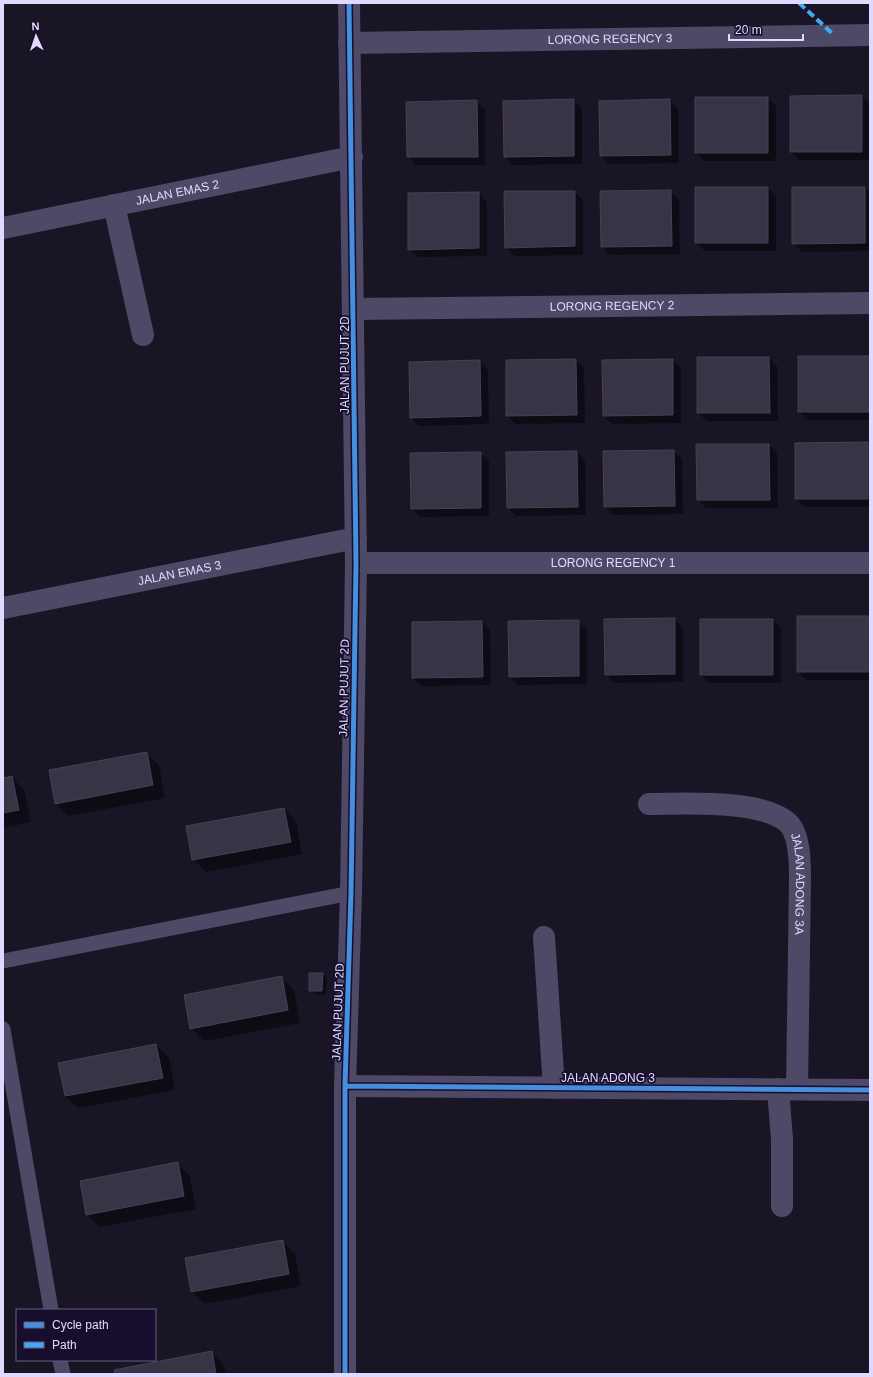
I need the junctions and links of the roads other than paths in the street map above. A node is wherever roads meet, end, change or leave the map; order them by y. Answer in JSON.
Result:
{"nodes":[{"id":1,"x":349,"y":3,"type":"edge"},
{"id":2,"x":870,"y":35,"type":"edge"},
{"id":3,"x":349,"y":43,"type":"junction"},
{"id":4,"x":352,"y":157,"type":"junction"},
{"id":5,"x":114,"y":205,"type":"junction"},
{"id":6,"x":3,"y":228,"type":"edge"},
{"id":7,"x":870,"y":303,"type":"edge"},
{"id":8,"x":354,"y":310,"type":"junction"},
{"id":9,"x":143,"y":334,"type":"dead end"},
{"id":10,"x":356,"y":538,"type":"junction"},
{"id":11,"x":870,"y":563,"type":"edge"},
{"id":12,"x":356,"y":564,"type":"junction"},
{"id":13,"x":3,"y":608,"type":"edge"},
{"id":14,"x":649,"y":804,"type":"dead end"},
{"id":15,"x":351,"y":893,"type":"junction"},
{"id":16,"x":544,"y":937,"type":"dead end"},
{"id":17,"x":3,"y":961,"type":"edge"},
{"id":18,"x":3,"y":1029,"type":"edge"},
{"id":19,"x":346,"y":1086,"type":"junction"},
{"id":20,"x":554,"y":1088,"type":"junction"},
{"id":21,"x":787,"y":1089,"type":"junction"},
{"id":22,"x":870,"y":1090,"type":"edge"},
{"id":23,"x":782,"y":1206,"type":"dead end"},
{"id":24,"x":51,"y":1309,"type":"edge"},
{"id":25,"x":60,"y":1361,"type":"edge"},
{"id":26,"x":63,"y":1374,"type":"edge"},
{"id":27,"x":346,"y":1374,"type":"edge"}],
"edges":[{"from":1,"to":3,"type":"street","name":"JALAN PUJUT 2D"},
{"from":2,"to":3,"type":"street","name":"LORONG REGENCY 3"},
{"from":3,"to":4,"type":"street","name":"JALAN PUJUT 2D"},
{"from":4,"to":5,"type":"street","name":"JALAN EMAS 2"},
{"from":4,"to":8,"type":"street","name":"JALAN PUJUT 2D"},
{"from":5,"to":6,"type":"street","name":"JALAN EMAS 2"},
{"from":5,"to":9,"type":"street"},
{"from":7,"to":8,"type":"street","name":"LORONG REGENCY 2"},
{"from":8,"to":10,"type":"street","name":"JALAN PUJUT 2D"},
{"from":10,"to":12,"type":"street","name":"JALAN PUJUT 2D"},
{"from":10,"to":13,"type":"street","name":"JALAN EMAS 3"},
{"from":11,"to":12,"type":"street","name":"LORONG REGENCY 1"},
{"from":12,"to":15,"type":"street","name":"JALAN PUJUT 2D"},
{"from":14,"to":21,"type":"street","name":"JALAN ADONG 3A"},
{"from":15,"to":17,"type":"lane"},
{"from":15,"to":19,"type":"street","name":"JALAN PUJUT 2D"},
{"from":16,"to":20,"type":"street"},
{"from":18,"to":24,"type":"lane"},
{"from":19,"to":20,"type":"street","name":"JALAN ADONG 3"},
{"from":19,"to":27,"type":"street","name":"JALAN PUJUT 2D"},
{"from":20,"to":21,"type":"street","name":"JALAN ADONG 3"},
{"from":21,"to":22,"type":"street","name":"JALAN ADONG 3"},
{"from":21,"to":23,"type":"street","name":"JALAN ADONG 3A"},
{"from":25,"to":26,"type":"lane"}]}
